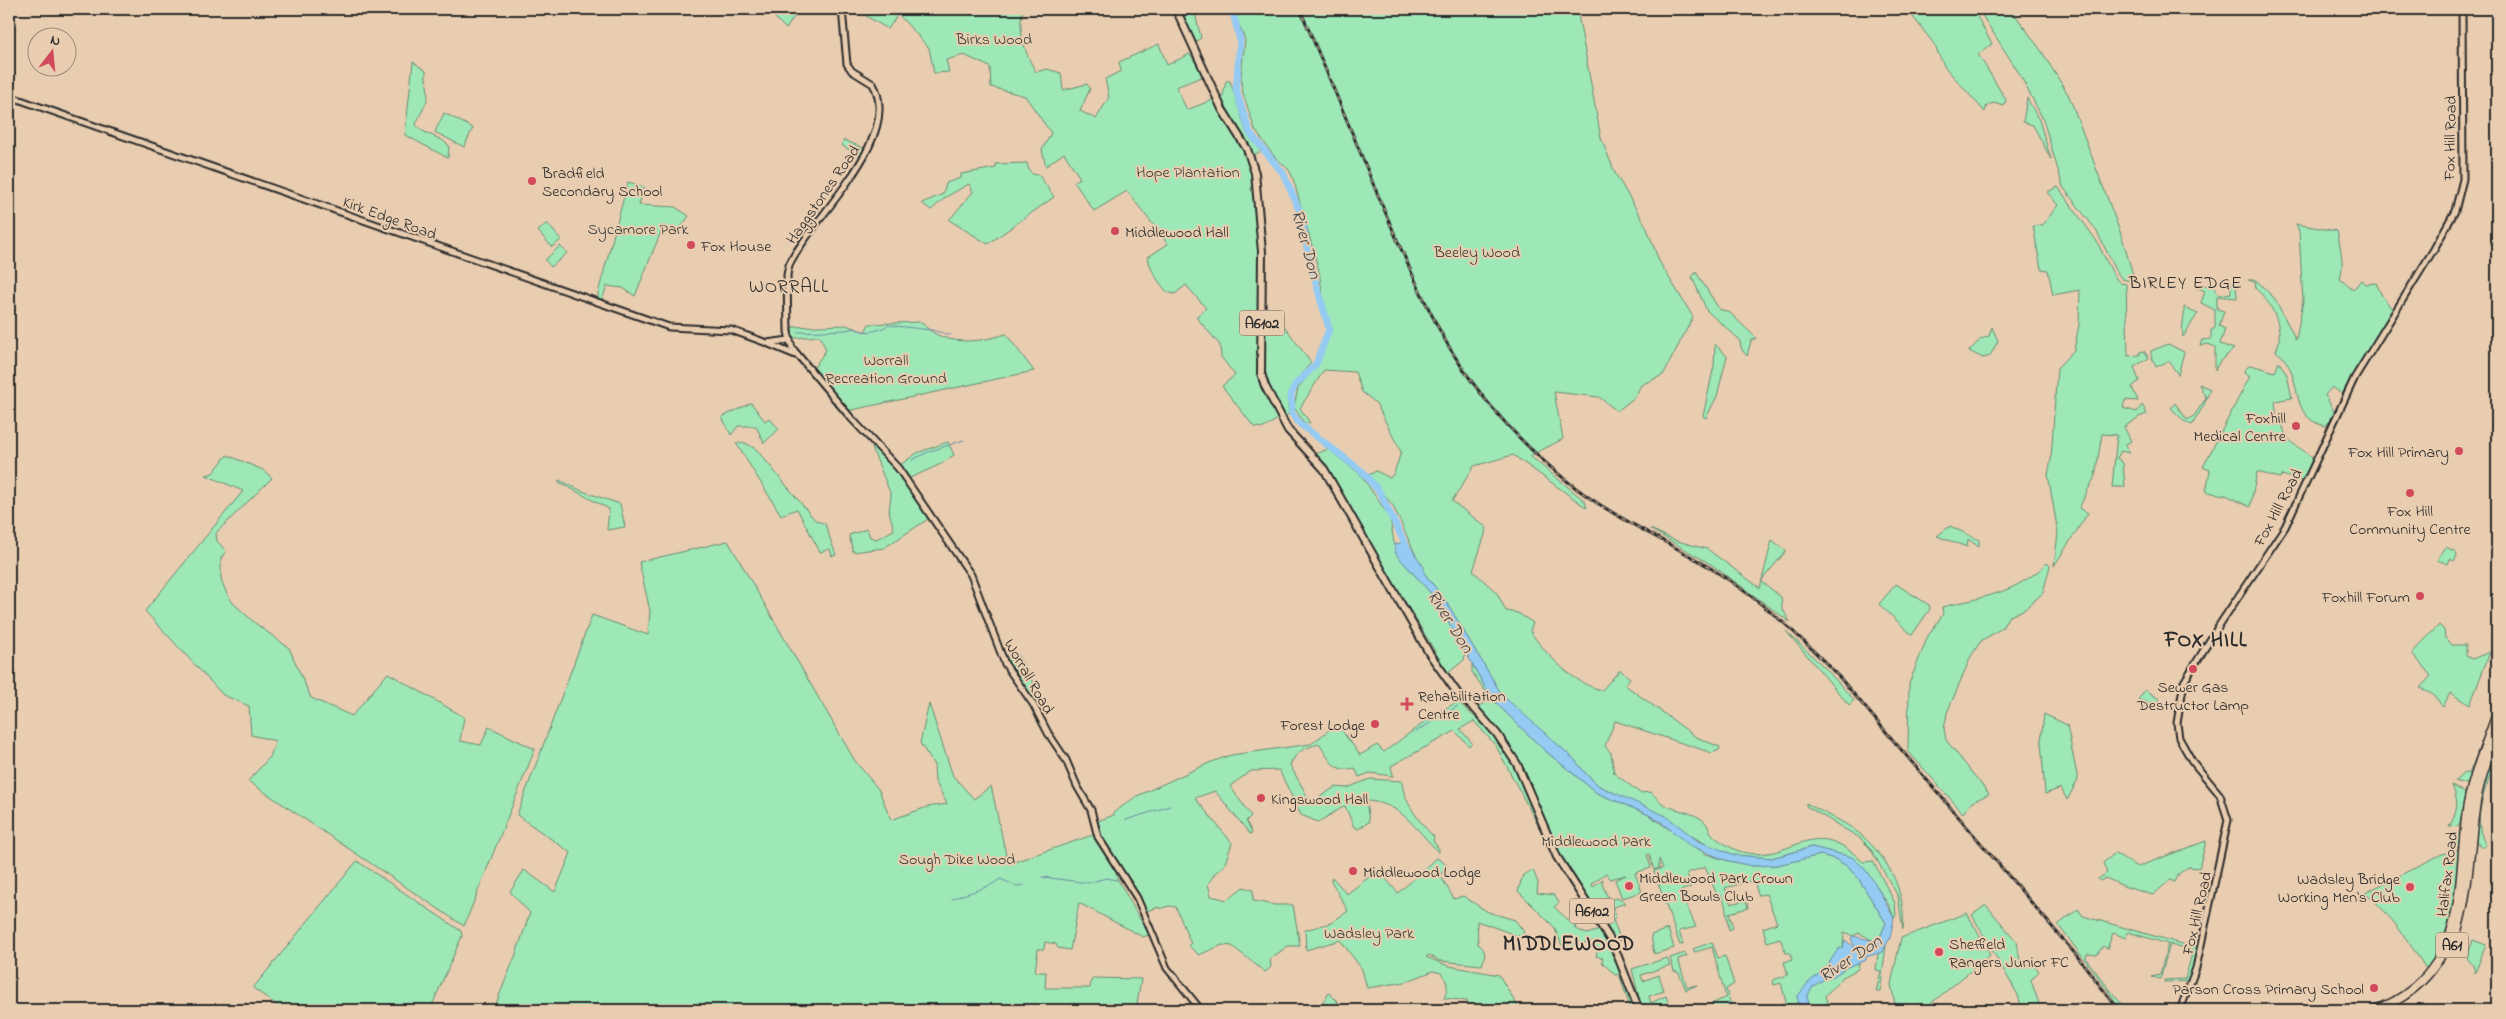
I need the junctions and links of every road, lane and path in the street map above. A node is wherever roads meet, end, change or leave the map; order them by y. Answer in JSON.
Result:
{"nodes":[{"id":1,"x":842,"y":9,"type":"edge"},
{"id":2,"x":1176,"y":9,"type":"edge"},
{"id":3,"x":2462,"y":9,"type":"edge"},
{"id":4,"x":9,"y":96,"type":"edge"},
{"id":5,"x":789,"y":340,"type":"junction"},
{"id":6,"x":767,"y":343,"type":"junction"},
{"id":7,"x":792,"y":348,"type":"joint"},
{"id":8,"x":798,"y":356,"type":"junction"},
{"id":9,"x":2497,"y":714,"type":"edge"},
{"id":10,"x":2497,"y":735,"type":"edge"},
{"id":11,"x":2469,"y":852,"type":"junction"},
{"id":12,"x":1201,"y":1010,"type":"edge"},
{"id":13,"x":1639,"y":1010,"type":"edge"},
{"id":14,"x":2180,"y":1010,"type":"edge"},
{"id":15,"x":2378,"y":1010,"type":"edge"},
{"id":16,"x":2390,"y":1010,"type":"edge"}],
"edges":[{"from":1,"to":5,"type":"street","name":"Haggstones Road"},
{"from":2,"to":13,"type":"main road","number":"A6102"},
{"from":3,"to":14,"type":"street","name":"Fox Hill Road"},
{"from":4,"to":6,"type":"street","name":"Kirk Edge Road"},
{"from":5,"to":6,"type":"street"},
{"from":5,"to":7,"type":"street","name":"Haggstones Road"},
{"from":6,"to":8,"type":"street","name":"Kirk Edge Road"},
{"from":7,"to":8,"type":"street","name":"Worrall Road"},
{"from":8,"to":12,"type":"street","name":"Worrall Road"},
{"from":9,"to":11,"type":"highway","name":"Halifax Road","number":"A61"},
{"from":10,"to":11,"type":"highway","name":"Halifax Road","number":"A61"},
{"from":11,"to":15,"type":"highway","name":"Halifax Road","number":"A61"},
{"from":11,"to":16,"type":"highway","name":"Halifax Road","number":"A61"}]}
